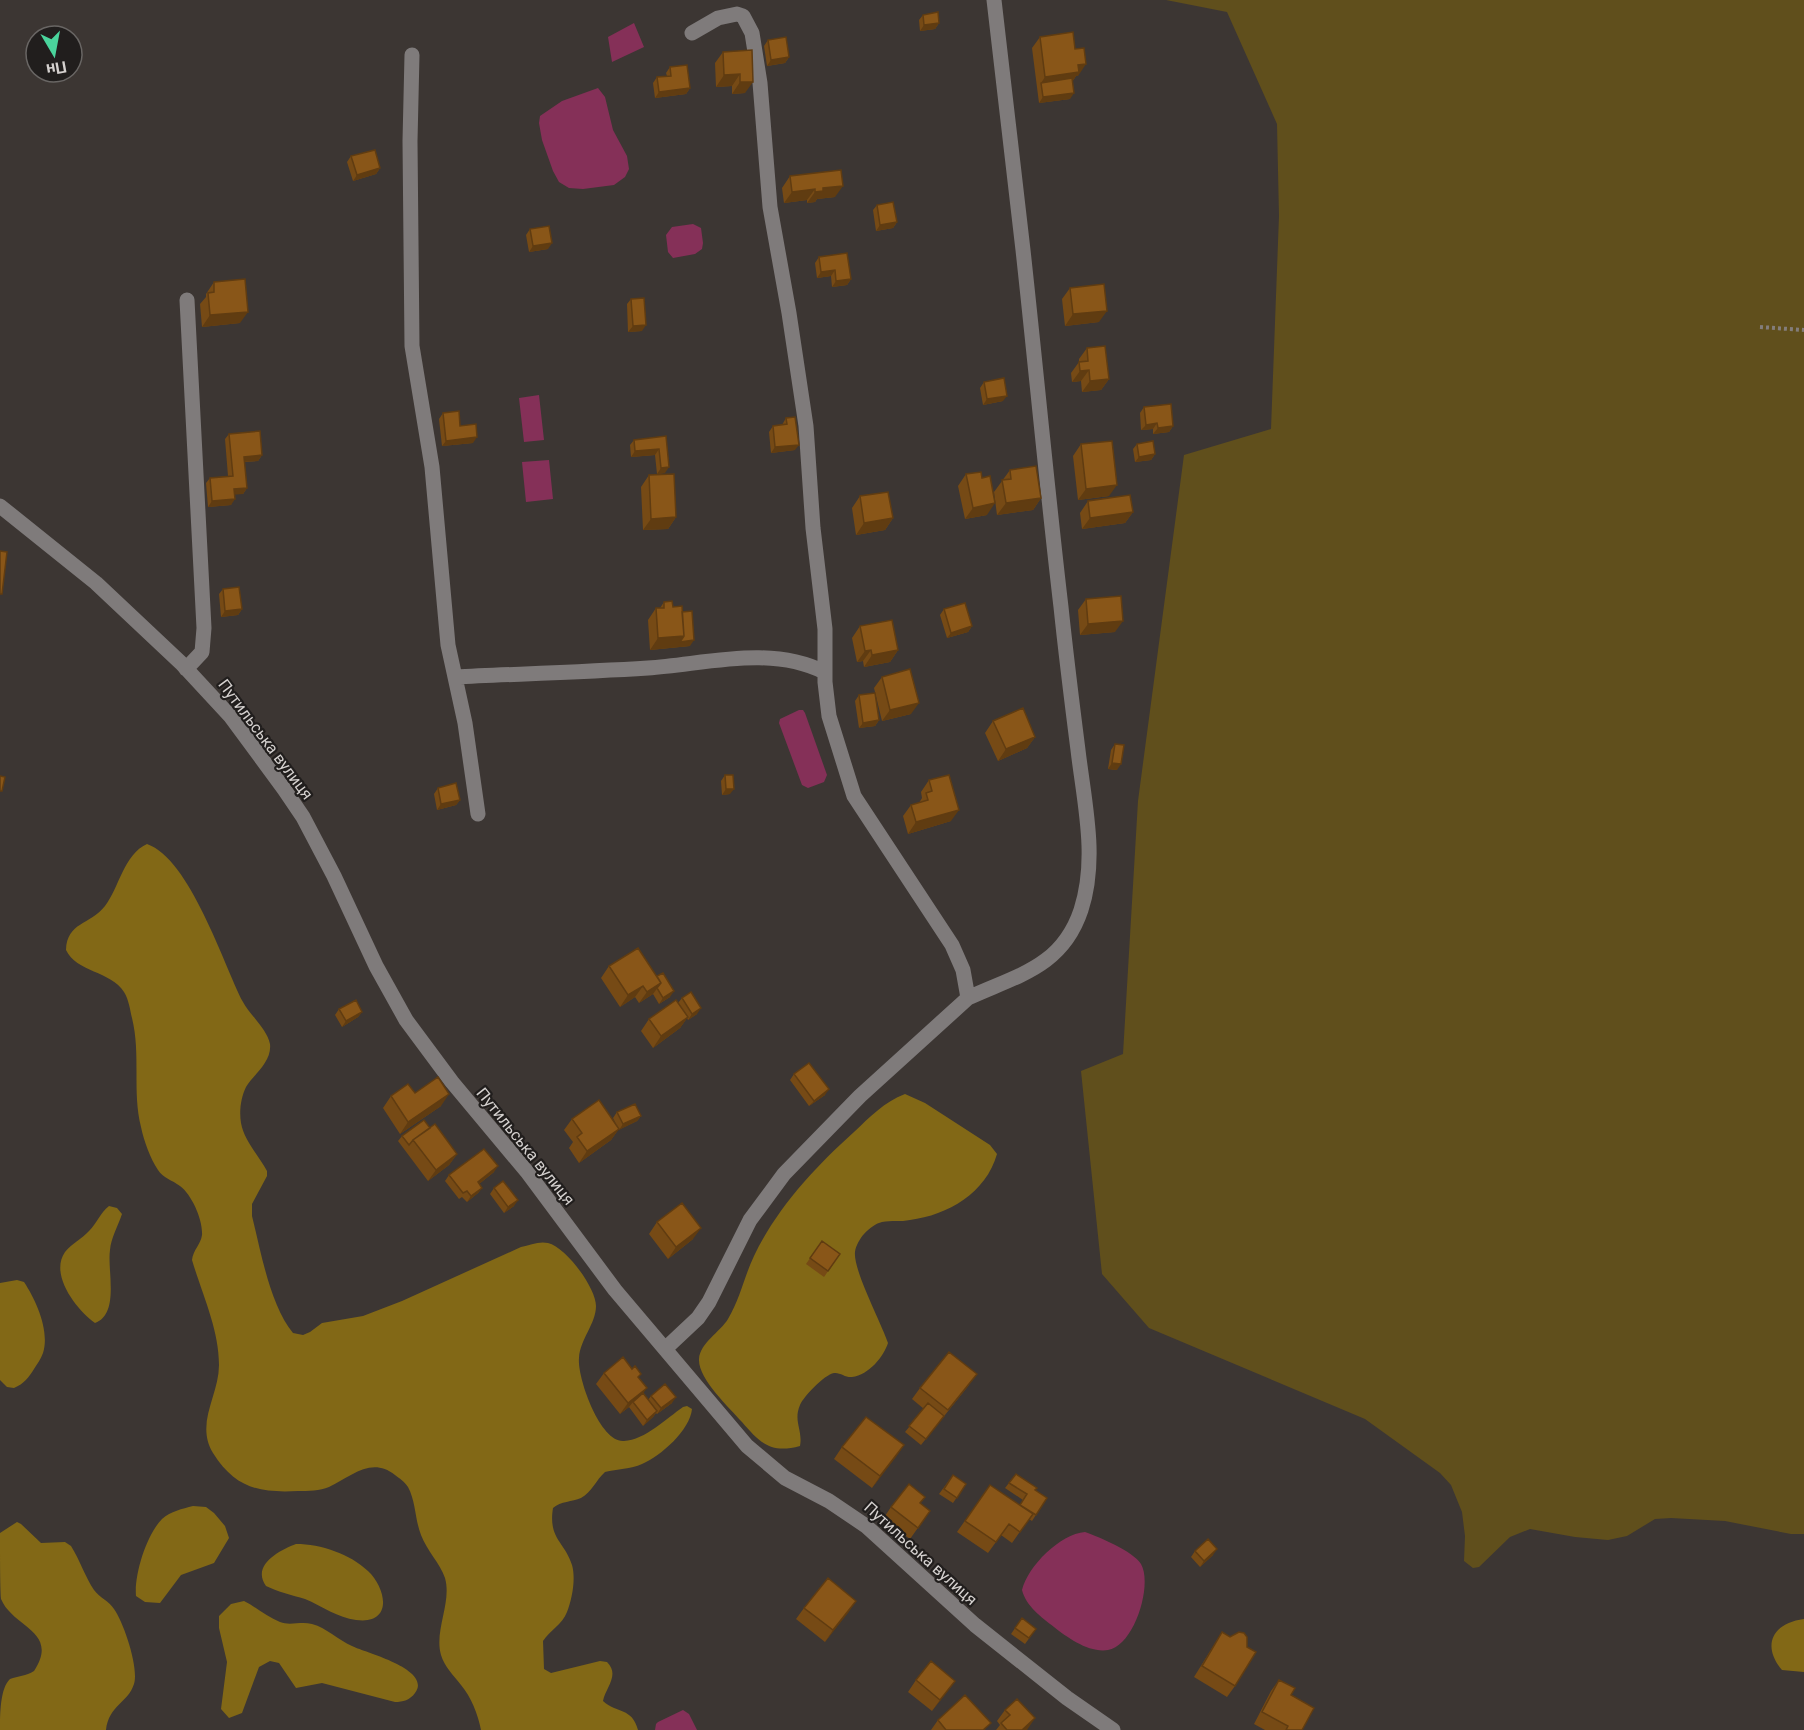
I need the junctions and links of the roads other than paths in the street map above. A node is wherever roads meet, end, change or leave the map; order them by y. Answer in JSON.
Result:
{"nodes":[{"id":1,"x":994,"y":0,"type":"edge"},
{"id":2,"x":692,"y":33,"type":"dead end"},
{"id":3,"x":412,"y":55,"type":"dead end"},
{"id":4,"x":187,"y":300,"type":"dead end"},
{"id":5,"x":0,"y":506,"type":"edge"},
{"id":6,"x":186,"y":669,"type":"junction"},
{"id":7,"x":824,"y":672,"type":"junction"},
{"id":8,"x":455,"y":677,"type":"junction"},
{"id":9,"x":478,"y":814,"type":"dead end"},
{"id":10,"x":968,"y":998,"type":"junction"},
{"id":11,"x":665,"y":1349,"type":"junction"},
{"id":12,"x":1113,"y":1730,"type":"edge"}],
"edges":[{"from":1,"to":10,"type":"street"},
{"from":2,"to":7,"type":"street"},
{"from":3,"to":8,"type":"street"},
{"from":4,"to":6,"type":"street"},
{"from":5,"to":6,"type":"street","name":"Путильська вулиця"},
{"from":6,"to":11,"type":"street","name":"Путильська вулиця"},
{"from":7,"to":8,"type":"street"},
{"from":7,"to":10,"type":"street"},
{"from":8,"to":9,"type":"street"},
{"from":10,"to":11,"type":"street"},
{"from":11,"to":12,"type":"street","name":"Путильська вулиця"}]}
